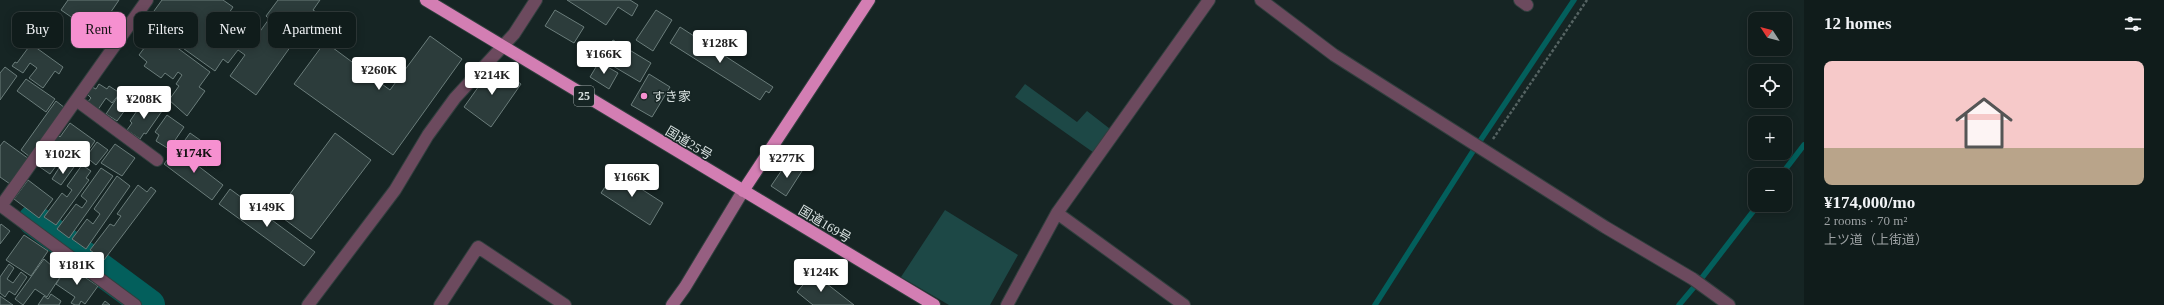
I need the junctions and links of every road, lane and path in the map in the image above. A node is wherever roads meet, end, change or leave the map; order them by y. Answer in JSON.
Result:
{"nodes":[{"id":1,"x":147,"y":0,"type":"edge"},
{"id":2,"x":426,"y":0,"type":"edge"},
{"id":3,"x":536,"y":0,"type":"edge"},
{"id":4,"x":869,"y":0,"type":"edge"},
{"id":5,"x":1209,"y":0,"type":"edge"},
{"id":6,"x":1261,"y":0,"type":"edge"},
{"id":7,"x":1587,"y":0,"type":"edge"},
{"id":8,"x":503,"y":47,"type":"junction"},
{"id":9,"x":76,"y":100,"type":"junction"},
{"id":10,"x":1485,"y":151,"type":"junction"},
{"id":11,"x":157,"y":160,"type":"dead end"},
{"id":12,"x":743,"y":191,"type":"junction"},
{"id":13,"x":0,"y":206,"type":"edge"},
{"id":14,"x":1057,"y":213,"type":"junction"},
{"id":15,"x":136,"y":305,"type":"edge"},
{"id":16,"x":308,"y":305,"type":"edge"},
{"id":17,"x":440,"y":305,"type":"edge"},
{"id":18,"x":565,"y":305,"type":"edge"},
{"id":19,"x":672,"y":305,"type":"edge"},
{"id":20,"x":934,"y":305,"type":"edge"},
{"id":21,"x":1007,"y":305,"type":"edge"},
{"id":22,"x":1184,"y":305,"type":"edge"},
{"id":23,"x":1729,"y":305,"type":"edge"}],
"edges":[{"from":1,"to":9,"type":"street"},
{"from":2,"to":8,"type":"highway","name":"国道25号","number":"25"},
{"from":3,"to":8,"type":"street"},
{"from":4,"to":12,"type":"highway"},
{"from":5,"to":14,"type":"street"},
{"from":6,"to":10,"type":"street"},
{"from":7,"to":10,"type":"path"},
{"from":8,"to":12,"type":"highway","name":"国道25号","number":"25"},
{"from":8,"to":16,"type":"street"},
{"from":9,"to":11,"type":"street"},
{"from":9,"to":13,"type":"street"},
{"from":10,"to":23,"type":"street"},
{"from":12,"to":19,"type":"street"},
{"from":12,"to":20,"type":"highway","name":"国道169号"},
{"from":13,"to":15,"type":"street"},
{"from":14,"to":21,"type":"street"},
{"from":14,"to":22,"type":"street"},
{"from":17,"to":18,"type":"street"}]}
